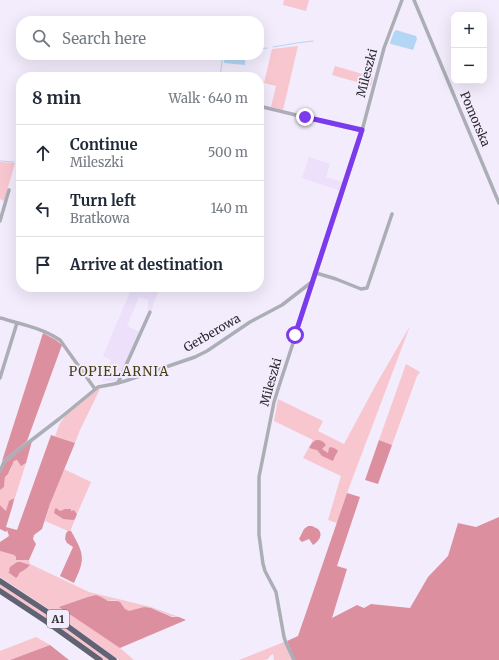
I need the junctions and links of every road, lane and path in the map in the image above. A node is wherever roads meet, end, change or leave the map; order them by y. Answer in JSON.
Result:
{"nodes":[{"id":1,"x":402,"y":0,"type":"edge"},
{"id":2,"x":414,"y":0,"type":"edge"},
{"id":3,"x":264,"y":107,"type":"edge"},
{"id":4,"x":362,"y":130,"type":"junction"},
{"id":5,"x":8,"y":190,"type":"dead end"},
{"id":6,"x":499,"y":203,"type":"edge"},
{"id":7,"x":392,"y":214,"type":"dead end"},
{"id":8,"x":0,"y":221,"type":"edge"},
{"id":9,"x":316,"y":273,"type":"junction"},
{"id":10,"x":314,"y":280,"type":"junction"},
{"id":11,"x":150,"y":312,"type":"dead end"},
{"id":12,"x":0,"y":318,"type":"edge"},
{"id":13,"x":17,"y":323,"type":"junction"},
{"id":14,"x":0,"y":378,"type":"edge"},
{"id":15,"x":118,"y":383,"type":"junction"},
{"id":16,"x":95,"y":389,"type":"junction"},
{"id":17,"x":0,"y":470,"type":"edge"},
{"id":18,"x":0,"y":581,"type":"edge"},
{"id":19,"x":0,"y":591,"type":"edge"},
{"id":20,"x":100,"y":660,"type":"edge"},
{"id":21,"x":114,"y":660,"type":"edge"},
{"id":22,"x":294,"y":660,"type":"edge"}],
"edges":[{"from":1,"to":4,"type":"street","name":"Mileszki"},
{"from":2,"to":6,"type":"street","name":"Pomorska"},
{"from":3,"to":4,"type":"street"},
{"from":4,"to":9,"type":"street","name":"Mileszki"},
{"from":5,"to":8,"type":"street"},
{"from":7,"to":9,"type":"street"},
{"from":9,"to":10,"type":"street","name":"Mileszki"},
{"from":10,"to":15,"type":"street","name":"Gerberowa"},
{"from":10,"to":22,"type":"street","name":"Mileszki"},
{"from":11,"to":15,"type":"street"},
{"from":12,"to":13,"type":"street"},
{"from":13,"to":14,"type":"street"},
{"from":13,"to":16,"type":"street"},
{"from":15,"to":16,"type":"street","name":"Gerberowa"},
{"from":16,"to":17,"type":"street","name":"Gerberowa"},
{"from":18,"to":21,"type":"highway","number":"A1"},
{"from":19,"to":20,"type":"highway","number":"A1"}]}
